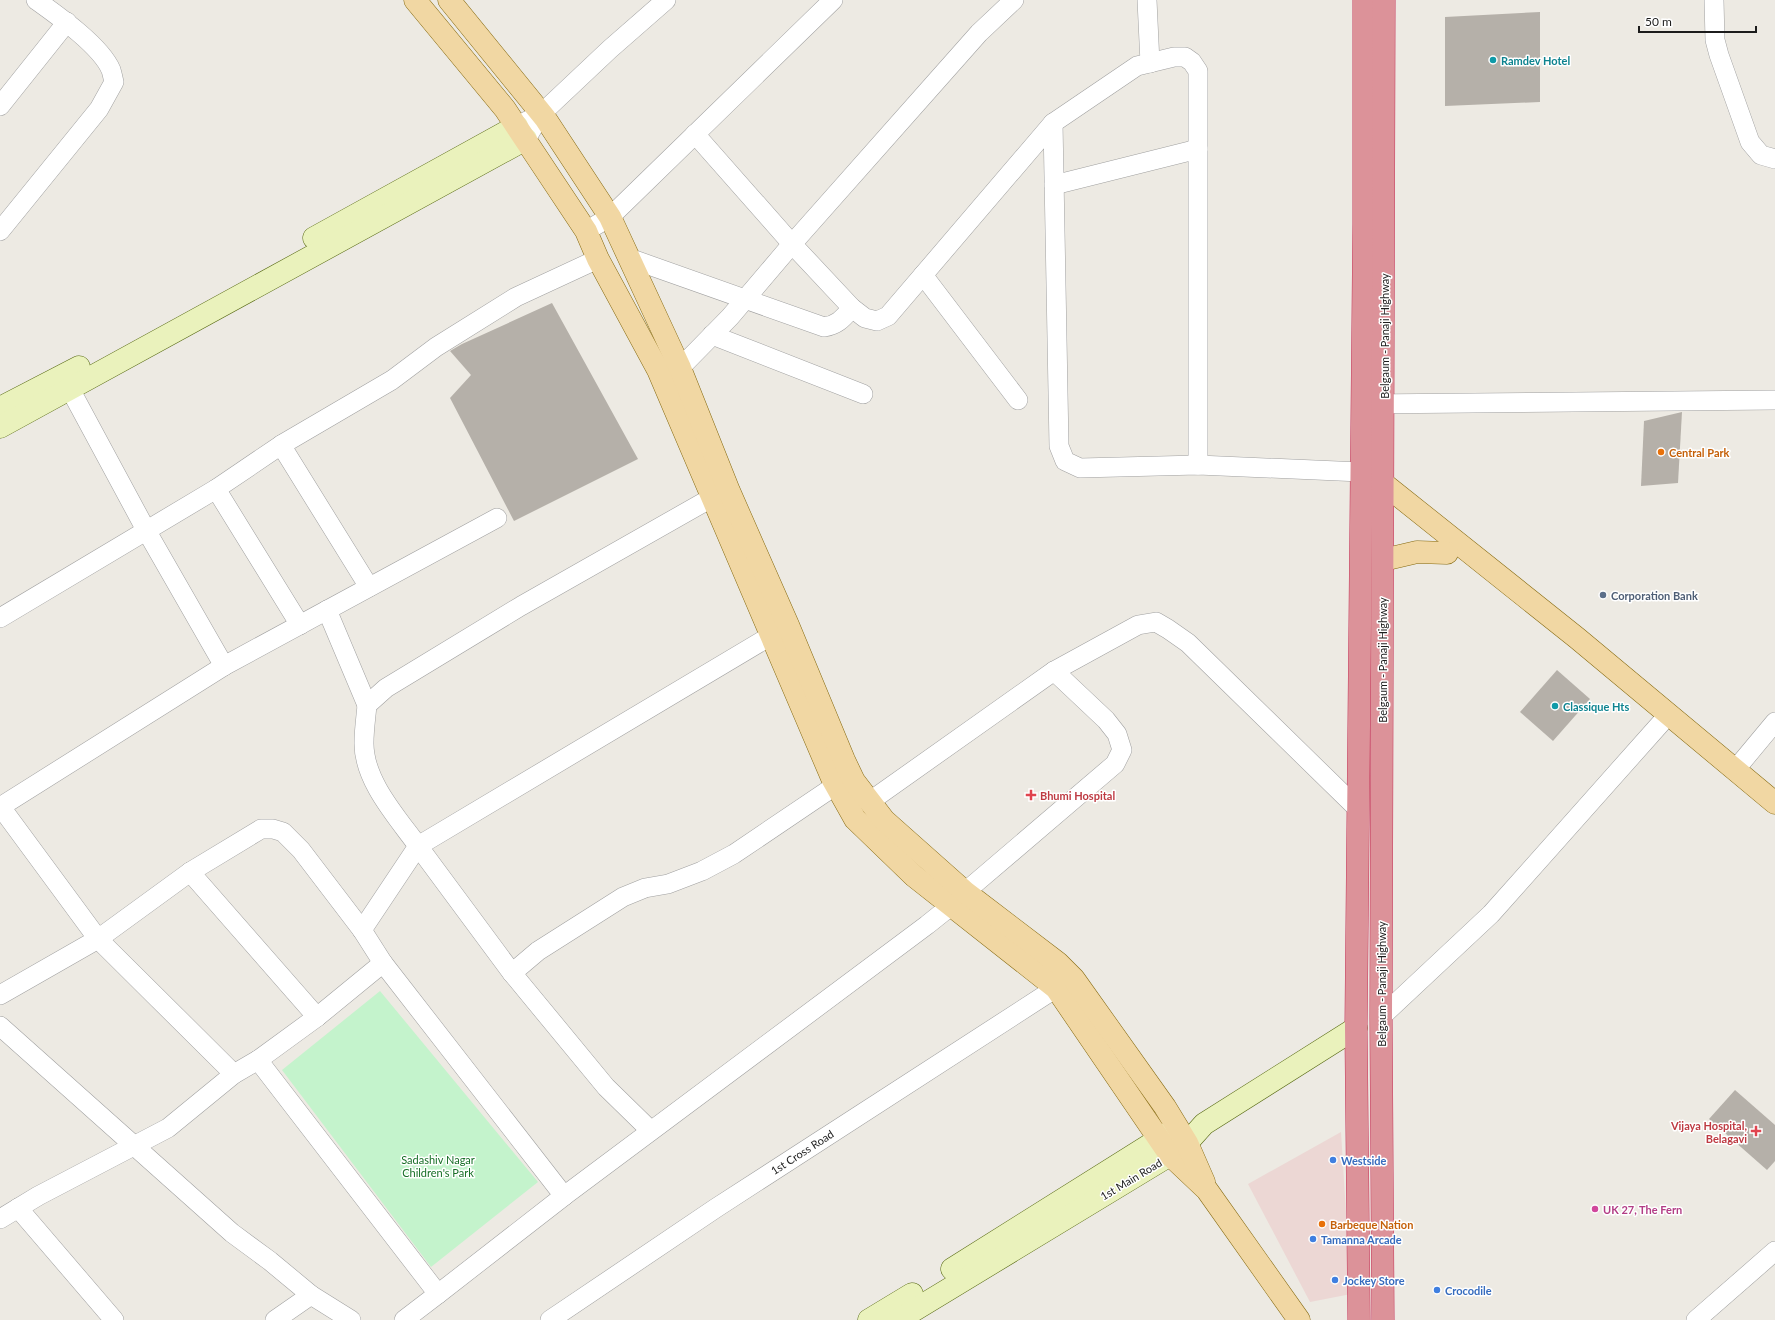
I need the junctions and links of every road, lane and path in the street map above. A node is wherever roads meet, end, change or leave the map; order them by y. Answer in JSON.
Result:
{"nodes":[{"id":1,"x":36,"y":0,"type":"edge"},
{"id":2,"x":414,"y":0,"type":"edge"},
{"id":3,"x":449,"y":0,"type":"edge"},
{"id":4,"x":666,"y":0,"type":"edge"},
{"id":5,"x":833,"y":0,"type":"edge"},
{"id":6,"x":1014,"y":0,"type":"edge"},
{"id":7,"x":1147,"y":0,"type":"edge"},
{"id":8,"x":1364,"y":0,"type":"edge"},
{"id":9,"x":1384,"y":0,"type":"edge"},
{"id":10,"x":1714,"y":0,"type":"edge"},
{"id":11,"x":67,"y":22,"type":"junction"},
{"id":12,"x":1150,"y":63,"type":"junction"},
{"id":13,"x":0,"y":106,"type":"edge"},
{"id":14,"x":541,"y":114,"type":"junction"},
{"id":15,"x":1052,"y":123,"type":"junction"},
{"id":16,"x":522,"y":133,"type":"junction"},
{"id":17,"x":695,"y":134,"type":"junction"},
{"id":18,"x":1198,"y":149,"type":"junction"},
{"id":19,"x":1775,"y":159,"type":"edge"},
{"id":20,"x":1054,"y":185,"type":"junction"},
{"id":21,"x":610,"y":216,"type":"junction"},
{"id":22,"x":0,"y":231,"type":"edge"},
{"id":23,"x":586,"y":231,"type":"junction"},
{"id":24,"x":792,"y":244,"type":"junction"},
{"id":25,"x":629,"y":258,"type":"junction"},
{"id":26,"x":598,"y":259,"type":"junction"},
{"id":27,"x":923,"y":275,"type":"junction"},
{"id":28,"x":745,"y":299,"type":"junction"},
{"id":29,"x":852,"y":308,"type":"junction"},
{"id":30,"x":712,"y":336,"type":"junction"},
{"id":31,"x":680,"y":368,"type":"junction"},
{"id":32,"x":70,"y":389,"type":"junction"},
{"id":33,"x":863,"y":394,"type":"dead end"},
{"id":34,"x":1018,"y":400,"type":"dead end"},
{"id":35,"x":1775,"y":400,"type":"edge"},
{"id":36,"x":1362,"y":404,"type":"junction"},
{"id":37,"x":1384,"y":404,"type":"junction"},
{"id":38,"x":0,"y":408,"type":"edge"},
{"id":39,"x":0,"y":428,"type":"edge"},
{"id":40,"x":281,"y":445,"type":"junction"},
{"id":41,"x":1198,"y":465,"type":"junction"},
{"id":42,"x":1361,"y":482,"type":"junction"},
{"id":43,"x":216,"y":489,"type":"junction"},
{"id":44,"x":1384,"y":493,"type":"junction"},
{"id":45,"x":712,"y":497,"type":"junction"},
{"id":46,"x":497,"y":518,"type":"dead end"},
{"id":47,"x":146,"y":530,"type":"junction"},
{"id":48,"x":1447,"y":553,"type":"junction"},
{"id":49,"x":1383,"y":560,"type":"junction"},
{"id":50,"x":369,"y":587,"type":"junction"},
{"id":51,"x":327,"y":610,"type":"junction"},
{"id":52,"x":0,"y":618,"type":"edge"},
{"id":53,"x":300,"y":625,"type":"junction"},
{"id":54,"x":772,"y":635,"type":"junction"},
{"id":55,"x":224,"y":666,"type":"junction"},
{"id":56,"x":1054,"y":672,"type":"junction"},
{"id":57,"x":367,"y":705,"type":"junction"},
{"id":58,"x":1775,"y":722,"type":"edge"},
{"id":59,"x":1661,"y":723,"type":"junction"},
{"id":60,"x":1734,"y":770,"type":"junction"},
{"id":61,"x":843,"y":780,"type":"junction"},
{"id":62,"x":869,"y":802,"type":"junction"},
{"id":63,"x":1775,"y":803,"type":"edge"},
{"id":64,"x":0,"y":806,"type":"edge"},
{"id":65,"x":1358,"y":809,"type":"junction"},
{"id":66,"x":1775,"y":820,"type":"edge"},
{"id":67,"x":418,"y":846,"type":"junction"},
{"id":68,"x":190,"y":872,"type":"junction"},
{"id":69,"x":958,"y":898,"type":"junction"},
{"id":70,"x":362,"y":930,"type":"junction"},
{"id":71,"x":98,"y":939,"type":"junction"},
{"id":72,"x":383,"y":963,"type":"junction"},
{"id":73,"x":512,"y":974,"type":"junction"},
{"id":74,"x":1056,"y":988,"type":"junction"},
{"id":75,"x":0,"y":995,"type":"edge"},
{"id":76,"x":317,"y":1017,"type":"junction"},
{"id":77,"x":1381,"y":1017,"type":"junction"},
{"id":78,"x":0,"y":1026,"type":"edge"},
{"id":79,"x":1356,"y":1028,"type":"junction"},
{"id":80,"x":258,"y":1060,"type":"junction"},
{"id":81,"x":234,"y":1074,"type":"junction"},
{"id":82,"x":650,"y":1130,"type":"junction"},
{"id":83,"x":1173,"y":1142,"type":"junction"},
{"id":84,"x":136,"y":1146,"type":"junction"},
{"id":85,"x":564,"y":1196,"type":"junction"},
{"id":86,"x":18,"y":1208,"type":"junction"},
{"id":87,"x":0,"y":1219,"type":"edge"},
{"id":88,"x":1775,"y":1251,"type":"edge"},
{"id":89,"x":438,"y":1294,"type":"junction"},
{"id":90,"x":311,"y":1296,"type":"junction"},
{"id":91,"x":114,"y":1320,"type":"edge"},
{"id":92,"x":274,"y":1320,"type":"edge"},
{"id":93,"x":351,"y":1320,"type":"edge"},
{"id":94,"x":404,"y":1320,"type":"edge"},
{"id":95,"x":550,"y":1320,"type":"edge"},
{"id":96,"x":869,"y":1320,"type":"edge"},
{"id":97,"x":898,"y":1320,"type":"edge"},
{"id":98,"x":1299,"y":1320,"type":"edge"},
{"id":99,"x":1359,"y":1320,"type":"edge"},
{"id":100,"x":1383,"y":1320,"type":"edge"},
{"id":101,"x":1696,"y":1320,"type":"edge"}],
"edges":[{"from":1,"to":11,"type":"street"},
{"from":2,"to":16,"type":"main road"},
{"from":3,"to":14,"type":"main road"},
{"from":4,"to":14,"type":"street"},
{"from":5,"to":17,"type":"street"},
{"from":6,"to":24,"type":"street"},
{"from":7,"to":12,"type":"street"},
{"from":8,"to":36,"type":"highway","name":"Belgaum - Panaji Highway"},
{"from":9,"to":37,"type":"highway","name":"Belgaum - Panaji Highway"},
{"from":10,"to":19,"type":"street"},
{"from":11,"to":13,"type":"street"},
{"from":11,"to":22,"type":"street"},
{"from":12,"to":15,"type":"street"},
{"from":12,"to":18,"type":"street"},
{"from":14,"to":16,"type":"street"},
{"from":14,"to":21,"type":"main road"},
{"from":15,"to":20,"type":"street"},
{"from":15,"to":27,"type":"street"},
{"from":16,"to":23,"type":"main road"},
{"from":16,"to":32,"type":"street"},
{"from":16,"to":38,"type":"street"},
{"from":17,"to":21,"type":"street"},
{"from":17,"to":24,"type":"street"},
{"from":18,"to":20,"type":"street"},
{"from":18,"to":41,"type":"street"},
{"from":20,"to":41,"type":"street"},
{"from":21,"to":23,"type":"street"},
{"from":21,"to":25,"type":"main road"},
{"from":23,"to":26,"type":"main road"},
{"from":24,"to":28,"type":"street"},
{"from":24,"to":29,"type":"street"},
{"from":25,"to":28,"type":"street"},
{"from":25,"to":31,"type":"main road"},
{"from":26,"to":40,"type":"street"},
{"from":26,"to":45,"type":"main road"},
{"from":27,"to":29,"type":"street"},
{"from":27,"to":34,"type":"street"},
{"from":28,"to":29,"type":"street"},
{"from":28,"to":30,"type":"street"},
{"from":30,"to":31,"type":"street"},
{"from":30,"to":33,"type":"street"},
{"from":31,"to":61,"type":"main road"},
{"from":32,"to":39,"type":"street"},
{"from":32,"to":47,"type":"street"},
{"from":35,"to":37,"type":"street"},
{"from":36,"to":37,"type":"street"},
{"from":36,"to":42,"type":"highway","name":"Belgaum - Panaji Highway"},
{"from":37,"to":44,"type":"highway","name":"Belgaum - Panaji Highway"},
{"from":40,"to":43,"type":"street"},
{"from":40,"to":50,"type":"street"},
{"from":41,"to":42,"type":"street"},
{"from":42,"to":44,"type":"main road"},
{"from":42,"to":65,"type":"highway","name":"Belgaum - Panaji Highway"},
{"from":43,"to":47,"type":"street"},
{"from":43,"to":53,"type":"street"},
{"from":44,"to":48,"type":"main road"},
{"from":44,"to":49,"type":"highway","name":"Belgaum - Panaji Highway"},
{"from":44,"to":60,"type":"main road"},
{"from":45,"to":54,"type":"main road"},
{"from":45,"to":57,"type":"street"},
{"from":46,"to":50,"type":"street"},
{"from":47,"to":52,"type":"street"},
{"from":47,"to":55,"type":"street"},
{"from":48,"to":49,"type":"main road"},
{"from":48,"to":59,"type":"main road"},
{"from":49,"to":77,"type":"highway","name":"Belgaum - Panaji Highway"},
{"from":50,"to":51,"type":"street"},
{"from":51,"to":53,"type":"street"},
{"from":51,"to":57,"type":"street"},
{"from":53,"to":55,"type":"street"},
{"from":54,"to":61,"type":"main road"},
{"from":54,"to":67,"type":"street"},
{"from":55,"to":64,"type":"street"},
{"from":56,"to":62,"type":"street"},
{"from":56,"to":65,"type":"street"},
{"from":56,"to":69,"type":"street"},
{"from":57,"to":67,"type":"street"},
{"from":58,"to":60,"type":"street"},
{"from":59,"to":66,"type":"main road"},
{"from":59,"to":77,"type":"street"},
{"from":60,"to":63,"type":"main road"},
{"from":61,"to":62,"type":"main road"},
{"from":61,"to":69,"type":"main road"},
{"from":61,"to":73,"type":"street"},
{"from":62,"to":69,"type":"main road"},
{"from":64,"to":71,"type":"street"},
{"from":65,"to":79,"type":"highway","name":"Belgaum - Panaji Highway"},
{"from":67,"to":70,"type":"street"},
{"from":67,"to":73,"type":"street"},
{"from":68,"to":70,"type":"street"},
{"from":68,"to":71,"type":"street"},
{"from":68,"to":76,"type":"street"},
{"from":69,"to":74,"type":"main road"},
{"from":69,"to":82,"type":"street"},
{"from":69,"to":83,"type":"main road"},
{"from":70,"to":72,"type":"street"},
{"from":71,"to":75,"type":"street"},
{"from":71,"to":81,"type":"street"},
{"from":72,"to":76,"type":"street"},
{"from":72,"to":85,"type":"street"},
{"from":73,"to":82,"type":"street"},
{"from":74,"to":83,"type":"main road"},
{"from":74,"to":95,"type":"street","name":"1st Cross Road"},
{"from":76,"to":80,"type":"street"},
{"from":77,"to":100,"type":"highway","name":"Belgaum - Panaji Highway"},
{"from":78,"to":84,"type":"street"},
{"from":79,"to":83,"type":"street"},
{"from":79,"to":99,"type":"highway","name":"Belgaum - Panaji Highway"},
{"from":80,"to":81,"type":"street"},
{"from":80,"to":89,"type":"street"},
{"from":81,"to":84,"type":"street"},
{"from":82,"to":85,"type":"street"},
{"from":83,"to":96,"type":"street"},
{"from":83,"to":97,"type":"street","name":"1st Main Road"},
{"from":83,"to":98,"type":"main road"},
{"from":84,"to":86,"type":"street"},
{"from":84,"to":90,"type":"street"},
{"from":85,"to":89,"type":"street"},
{"from":86,"to":87,"type":"street"},
{"from":86,"to":91,"type":"street"},
{"from":88,"to":101,"type":"street"},
{"from":89,"to":94,"type":"street"},
{"from":90,"to":92,"type":"street"},
{"from":90,"to":93,"type":"street"}]}
